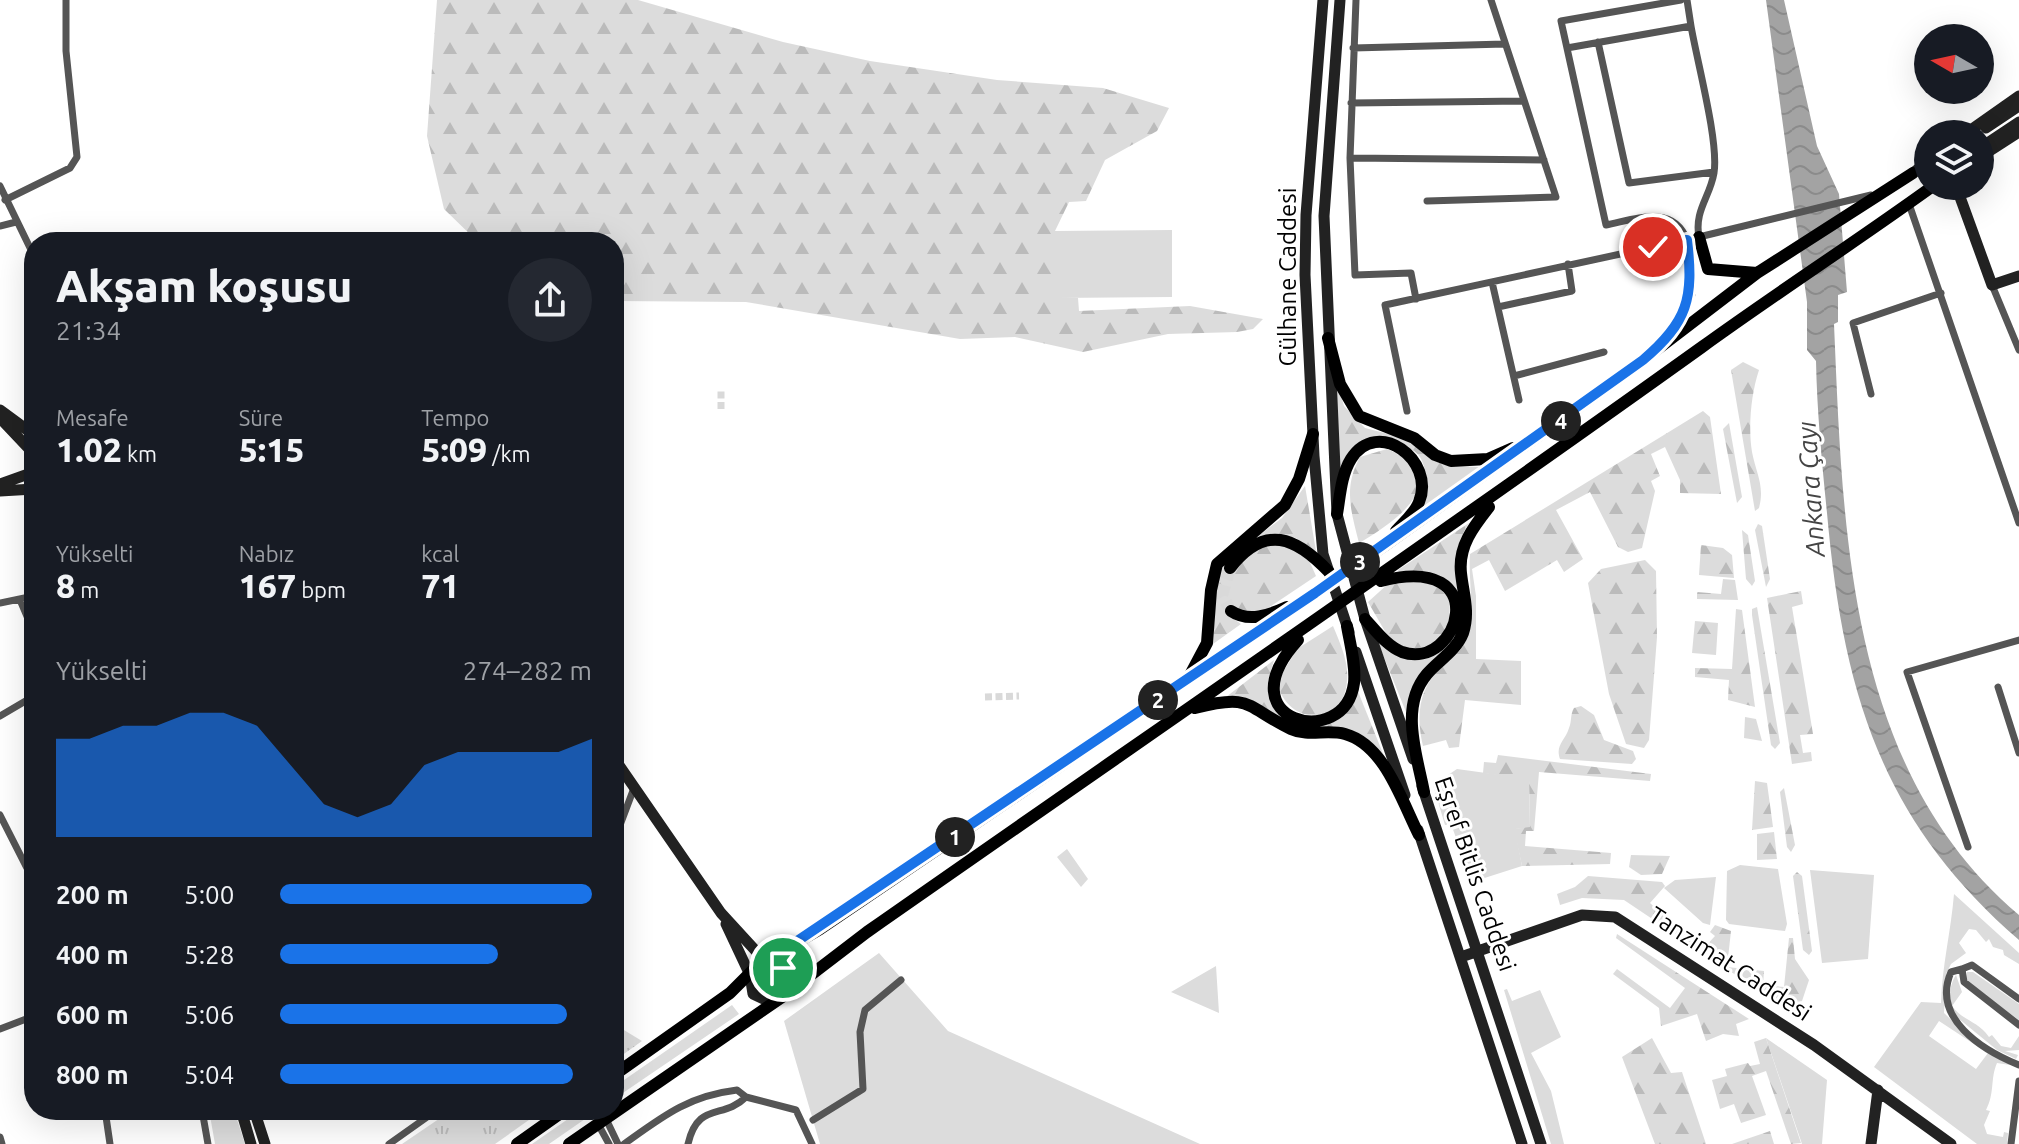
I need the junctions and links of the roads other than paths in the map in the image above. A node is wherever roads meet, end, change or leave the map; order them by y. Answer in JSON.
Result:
{"nodes":[{"id":1,"x":66,"y":0,"type":"edge"},
{"id":2,"x":1323,"y":0,"type":"edge"},
{"id":3,"x":1340,"y":0,"type":"edge"},
{"id":4,"x":1356,"y":0,"type":"edge"},
{"id":5,"x":1491,"y":0,"type":"edge"},
{"id":6,"x":1684,"y":0,"type":"edge"},
{"id":7,"x":1633,"y":4,"type":"edge"},
{"id":8,"x":1691,"y":26,"type":"junction"},
{"id":9,"x":1598,"y":42,"type":"junction"},
{"id":10,"x":1505,"y":44,"type":"junction"},
{"id":11,"x":1353,"y":48,"type":"junction"},
{"id":12,"x":1567,"y":48,"type":"junction"},
{"id":13,"x":2019,"y":96,"type":"edge"},
{"id":14,"x":1524,"y":101,"type":"junction"},
{"id":15,"x":1351,"y":103,"type":"junction"},
{"id":16,"x":2019,"y":106,"type":"edge"},
{"id":17,"x":1985,"y":120,"type":"edge"},
{"id":18,"x":2019,"y":122,"type":"edge"},
{"id":19,"x":1994,"y":123,"type":"edge"},
{"id":20,"x":2019,"y":132,"type":"edge"},
{"id":21,"x":1994,"y":139,"type":"edge"},
{"id":22,"x":1994,"y":148,"type":"edge"},
{"id":23,"x":1350,"y":158,"type":"junction"},
{"id":24,"x":1544,"y":160,"type":"junction"},
{"id":25,"x":1714,"y":172,"type":"junction"},
{"id":26,"x":1913,"y":173,"type":"edge"},
{"id":27,"x":0,"y":186,"type":"edge"},
{"id":28,"x":5,"y":200,"type":"junction"},
{"id":29,"x":1914,"y":200,"type":"edge"},
{"id":30,"x":1961,"y":200,"type":"edge"},
{"id":31,"x":1427,"y":201,"type":"dead end"},
{"id":32,"x":1909,"y":204,"type":"junction"},
{"id":33,"x":1845,"y":208,"type":"junction"},
{"id":34,"x":16,"y":222,"type":"junction"},
{"id":35,"x":0,"y":226,"type":"edge"},
{"id":36,"x":24,"y":237,"type":"edge"},
{"id":37,"x":1693,"y":238,"type":"junction"},
{"id":38,"x":1568,"y":264,"type":"junction"},
{"id":39,"x":1757,"y":273,"type":"junction"},
{"id":40,"x":2019,"y":276,"type":"edge"},
{"id":41,"x":1492,"y":282,"type":"junction"},
{"id":42,"x":1992,"y":285,"type":"junction"},
{"id":43,"x":1941,"y":293,"type":"junction"},
{"id":44,"x":1416,"y":299,"type":"junction"},
{"id":45,"x":1498,"y":307,"type":"junction"},
{"id":46,"x":1672,"y":335,"type":"junction"},
{"id":47,"x":1328,"y":338,"type":"junction"},
{"id":48,"x":2019,"y":350,"type":"edge"},
{"id":49,"x":1604,"y":352,"type":"dead end"},
{"id":50,"x":1514,"y":376,"type":"junction"},
{"id":51,"x":1871,"y":394,"type":"dead end"},
{"id":52,"x":1519,"y":400,"type":"dead end"},
{"id":53,"x":0,"y":410,"type":"edge"},
{"id":54,"x":1407,"y":411,"type":"dead end"},
{"id":55,"x":0,"y":418,"type":"edge"},
{"id":56,"x":24,"y":428,"type":"edge"},
{"id":57,"x":1313,"y":434,"type":"junction"},
{"id":58,"x":1535,"y":440,"type":"junction"},
{"id":59,"x":24,"y":443,"type":"edge"},
{"id":60,"x":24,"y":476,"type":"edge"},
{"id":61,"x":0,"y":484,"type":"edge"},
{"id":62,"x":24,"y":490,"type":"edge"},
{"id":63,"x":0,"y":491,"type":"edge"},
{"id":64,"x":1500,"y":494,"type":"junction"},
{"id":65,"x":1337,"y":514,"type":"junction"},
{"id":66,"x":2019,"y":523,"type":"edge"},
{"id":67,"x":1384,"y":546,"type":"junction"},
{"id":68,"x":1318,"y":554,"type":"junction"},
{"id":69,"x":1230,"y":568,"type":"dead end"},
{"id":70,"x":1329,"y":572,"type":"joint"},
{"id":71,"x":1374,"y":582,"type":"junction"},
{"id":72,"x":1315,"y":593,"type":"junction"},
{"id":73,"x":24,"y":599,"type":"edge"},
{"id":74,"x":20,"y":600,"type":"junction"},
{"id":75,"x":0,"y":603,"type":"edge"},
{"id":76,"x":24,"y":609,"type":"edge"},
{"id":77,"x":1231,"y":611,"type":"dead end"},
{"id":78,"x":1365,"y":619,"type":"junction"},
{"id":79,"x":1317,"y":620,"type":"junction"},
{"id":80,"x":1347,"y":626,"type":"junction"},
{"id":81,"x":2019,"y":640,"type":"edge"},
{"id":82,"x":1186,"y":681,"type":"junction"},
{"id":83,"x":1998,"y":687,"type":"dead end"},
{"id":84,"x":24,"y":702,"type":"edge"},
{"id":85,"x":1188,"y":709,"type":"junction"},
{"id":86,"x":0,"y":716,"type":"edge"},
{"id":87,"x":2019,"y":753,"type":"edge"},
{"id":88,"x":624,"y":773,"type":"edge"},
{"id":89,"x":634,"y":788,"type":"junction"},
{"id":90,"x":1424,"y":792,"type":"junction"},
{"id":91,"x":624,"y":814,"type":"edge"},
{"id":92,"x":0,"y":815,"type":"edge"},
{"id":93,"x":1419,"y":835,"type":"junction"},
{"id":94,"x":1968,"y":847,"type":"dead end"},
{"id":95,"x":24,"y":862,"type":"edge"},
{"id":96,"x":721,"y":913,"type":"junction"},
{"id":97,"x":1478,"y":951,"type":"junction"},
{"id":98,"x":1461,"y":957,"type":"junction"},
{"id":99,"x":766,"y":962,"type":"junction"},
{"id":100,"x":1962,"y":969,"type":"junction"},
{"id":101,"x":750,"y":975,"type":"junction"},
{"id":102,"x":901,"y":980,"type":"dead end"},
{"id":103,"x":786,"y":992,"type":"junction"},
{"id":104,"x":2019,"y":999,"type":"edge"},
{"id":105,"x":770,"y":1002,"type":"junction"},
{"id":106,"x":24,"y":1020,"type":"edge"},
{"id":107,"x":2019,"y":1025,"type":"edge"},
{"id":108,"x":0,"y":1029,"type":"edge"},
{"id":109,"x":2019,"y":1065,"type":"edge"},
{"id":110,"x":624,"y":1068,"type":"edge"},
{"id":111,"x":2019,"y":1081,"type":"edge"},
{"id":112,"x":1878,"y":1090,"type":"junction"},
{"id":113,"x":746,"y":1097,"type":"junction"},
{"id":114,"x":624,"y":1105,"type":"edge"},
{"id":115,"x":106,"y":1120,"type":"edge"},
{"id":116,"x":204,"y":1120,"type":"edge"},
{"id":117,"x":244,"y":1120,"type":"edge"},
{"id":118,"x":257,"y":1120,"type":"edge"},
{"id":119,"x":423,"y":1120,"type":"edge"},
{"id":120,"x":551,"y":1120,"type":"edge"},
{"id":121,"x":813,"y":1120,"type":"dead end"},
{"id":122,"x":602,"y":1121,"type":"junction"},
{"id":123,"x":0,"y":1137,"type":"edge"},
{"id":124,"x":2,"y":1144,"type":"edge"},
{"id":125,"x":110,"y":1144,"type":"edge"},
{"id":126,"x":208,"y":1144,"type":"edge"},
{"id":127,"x":251,"y":1144,"type":"edge"},
{"id":128,"x":265,"y":1144,"type":"edge"},
{"id":129,"x":389,"y":1144,"type":"edge"},
{"id":130,"x":517,"y":1144,"type":"edge"},
{"id":131,"x":569,"y":1144,"type":"edge"},
{"id":132,"x":609,"y":1144,"type":"edge"},
{"id":133,"x":621,"y":1144,"type":"edge"},
{"id":134,"x":688,"y":1144,"type":"edge"},
{"id":135,"x":812,"y":1144,"type":"edge"},
{"id":136,"x":1522,"y":1144,"type":"edge"},
{"id":137,"x":1541,"y":1144,"type":"edge"},
{"id":138,"x":1871,"y":1144,"type":"edge"},
{"id":139,"x":1951,"y":1144,"type":"edge"},
{"id":140,"x":2011,"y":1144,"type":"edge"}],
"edges":[{"from":1,"to":28,"type":"street"},
{"from":2,"to":57,"type":"main road","name":"Gülhane Caddesi"},
{"from":3,"to":47,"type":"main road","name":"Gülhane Caddesi"},
{"from":4,"to":11,"type":"street"},
{"from":5,"to":10,"type":"street"},
{"from":6,"to":7,"type":"street"},
{"from":6,"to":8,"type":"street"},
{"from":7,"to":12,"type":"street"},
{"from":8,"to":9,"type":"street"},
{"from":8,"to":25,"type":"street"},
{"from":9,"to":12,"type":"street"},
{"from":9,"to":25,"type":"street"},
{"from":10,"to":11,"type":"street"},
{"from":10,"to":14,"type":"street"},
{"from":11,"to":15,"type":"street"},
{"from":12,"to":37,"type":"street"},
{"from":13,"to":17,"type":"main road"},
{"from":14,"to":15,"type":"street"},
{"from":14,"to":24,"type":"street"},
{"from":15,"to":23,"type":"street"},
{"from":16,"to":19,"type":"main road"},
{"from":18,"to":21,"type":"main road"},
{"from":20,"to":22,"type":"main road"},
{"from":23,"to":24,"type":"street"},
{"from":23,"to":44,"type":"street"},
{"from":24,"to":31,"type":"street"},
{"from":25,"to":37,"type":"street"},
{"from":26,"to":33,"type":"main road"},
{"from":27,"to":28,"type":"street"},
{"from":28,"to":34,"type":"street"},
{"from":29,"to":32,"type":"main road"},
{"from":30,"to":42,"type":"main road"},
{"from":32,"to":43,"type":"street"},
{"from":32,"to":64,"type":"main road"},
{"from":33,"to":37,"type":"street"},
{"from":33,"to":39,"type":"main road"},
{"from":34,"to":35,"type":"street"},
{"from":34,"to":36,"type":"street"},
{"from":37,"to":38,"type":"street"},
{"from":37,"to":39,"type":"main road"},
{"from":37,"to":46,"type":"main road"},
{"from":38,"to":41,"type":"street"},
{"from":38,"to":45,"type":"street"},
{"from":39,"to":46,"type":"main road"},
{"from":40,"to":42,"type":"main road"},
{"from":41,"to":44,"type":"street"},
{"from":41,"to":45,"type":"street"},
{"from":42,"to":48,"type":"street"},
{"from":43,"to":51,"type":"street"},
{"from":43,"to":66,"type":"street"},
{"from":44,"to":54,"type":"street"},
{"from":45,"to":50,"type":"street"},
{"from":46,"to":58,"type":"main road"},
{"from":47,"to":58,"type":"main road"},
{"from":47,"to":65,"type":"main road","name":"Gülhane Caddesi"},
{"from":49,"to":50,"type":"street"},
{"from":50,"to":52,"type":"street"},
{"from":53,"to":56,"type":"main road"},
{"from":55,"to":59,"type":"main road"},
{"from":57,"to":68,"type":"main road","name":"Gülhane Caddesi"},
{"from":57,"to":82,"type":"main road"},
{"from":58,"to":67,"type":"main road"},
{"from":60,"to":61,"type":"main road"},
{"from":62,"to":63,"type":"main road"},
{"from":64,"to":71,"type":"main road"},
{"from":64,"to":90,"type":"main road"},
{"from":65,"to":67,"type":"main road"},
{"from":65,"to":78,"type":"main road","name":"Gülhane Caddesi"},
{"from":67,"to":72,"type":"main road"},
{"from":68,"to":69,"type":"main road"},
{"from":68,"to":70,"type":"main road"},
{"from":70,"to":80,"type":"main road","name":"Eşref Bitlis Caddesi"},
{"from":71,"to":78,"type":"main road"},
{"from":71,"to":79,"type":"main road"},
{"from":72,"to":77,"type":"main road"},
{"from":72,"to":82,"type":"main road"},
{"from":73,"to":74,"type":"street"},
{"from":74,"to":75,"type":"street"},
{"from":74,"to":76,"type":"street"},
{"from":78,"to":90,"type":"main road","name":"Eşref Bitlis Caddesi"},
{"from":79,"to":80,"type":"main road"},
{"from":79,"to":85,"type":"main road"},
{"from":80,"to":93,"type":"main road","name":"Eşref Bitlis Caddesi"},
{"from":81,"to":94,"type":"street"},
{"from":82,"to":99,"type":"main road"},
{"from":83,"to":87,"type":"street"},
{"from":84,"to":86,"type":"street"},
{"from":85,"to":93,"type":"main road"},
{"from":85,"to":103,"type":"main road"},
{"from":88,"to":89,"type":"main road"},
{"from":89,"to":91,"type":"street"},
{"from":89,"to":96,"type":"main road"},
{"from":90,"to":97,"type":"main road","name":"Eşref Bitlis Caddesi"},
{"from":92,"to":95,"type":"street"},
{"from":93,"to":98,"type":"main road","name":"Eşref Bitlis Caddesi"},
{"from":96,"to":99,"type":"main road"},
{"from":96,"to":101,"type":"main road"},
{"from":97,"to":98,"type":"main road","name":"Tanzimat Caddesi"},
{"from":97,"to":112,"type":"main road","name":"Tanzimat Caddesi"},
{"from":97,"to":137,"type":"main road","name":"Eşref Bitlis Caddesi"},
{"from":98,"to":136,"type":"main road","name":"Eşref Bitlis Caddesi"},
{"from":99,"to":101,"type":"main road"},
{"from":99,"to":103,"type":"main road"},
{"from":100,"to":104,"type":"street"},
{"from":100,"to":107,"type":"street"},
{"from":100,"to":109,"type":"street"},
{"from":101,"to":105,"type":"main road"},
{"from":101,"to":110,"type":"main road"},
{"from":102,"to":121,"type":"street"},
{"from":103,"to":105,"type":"main road"},
{"from":105,"to":114,"type":"main road"},
{"from":106,"to":108,"type":"street"},
{"from":111,"to":140,"type":"street"},
{"from":112,"to":138,"type":"main road"},
{"from":112,"to":139,"type":"main road","name":"Tanzimat Caddesi"},
{"from":113,"to":133,"type":"street"},
{"from":113,"to":134,"type":"street"},
{"from":113,"to":135,"type":"street"},
{"from":115,"to":125,"type":"street"},
{"from":116,"to":126,"type":"street"},
{"from":117,"to":127,"type":"main road"},
{"from":118,"to":128,"type":"main road"},
{"from":119,"to":129,"type":"street"},
{"from":120,"to":130,"type":"main road"},
{"from":122,"to":131,"type":"main road"},
{"from":122,"to":132,"type":"street"},
{"from":122,"to":133,"type":"street"},
{"from":123,"to":124,"type":"street"}]}
